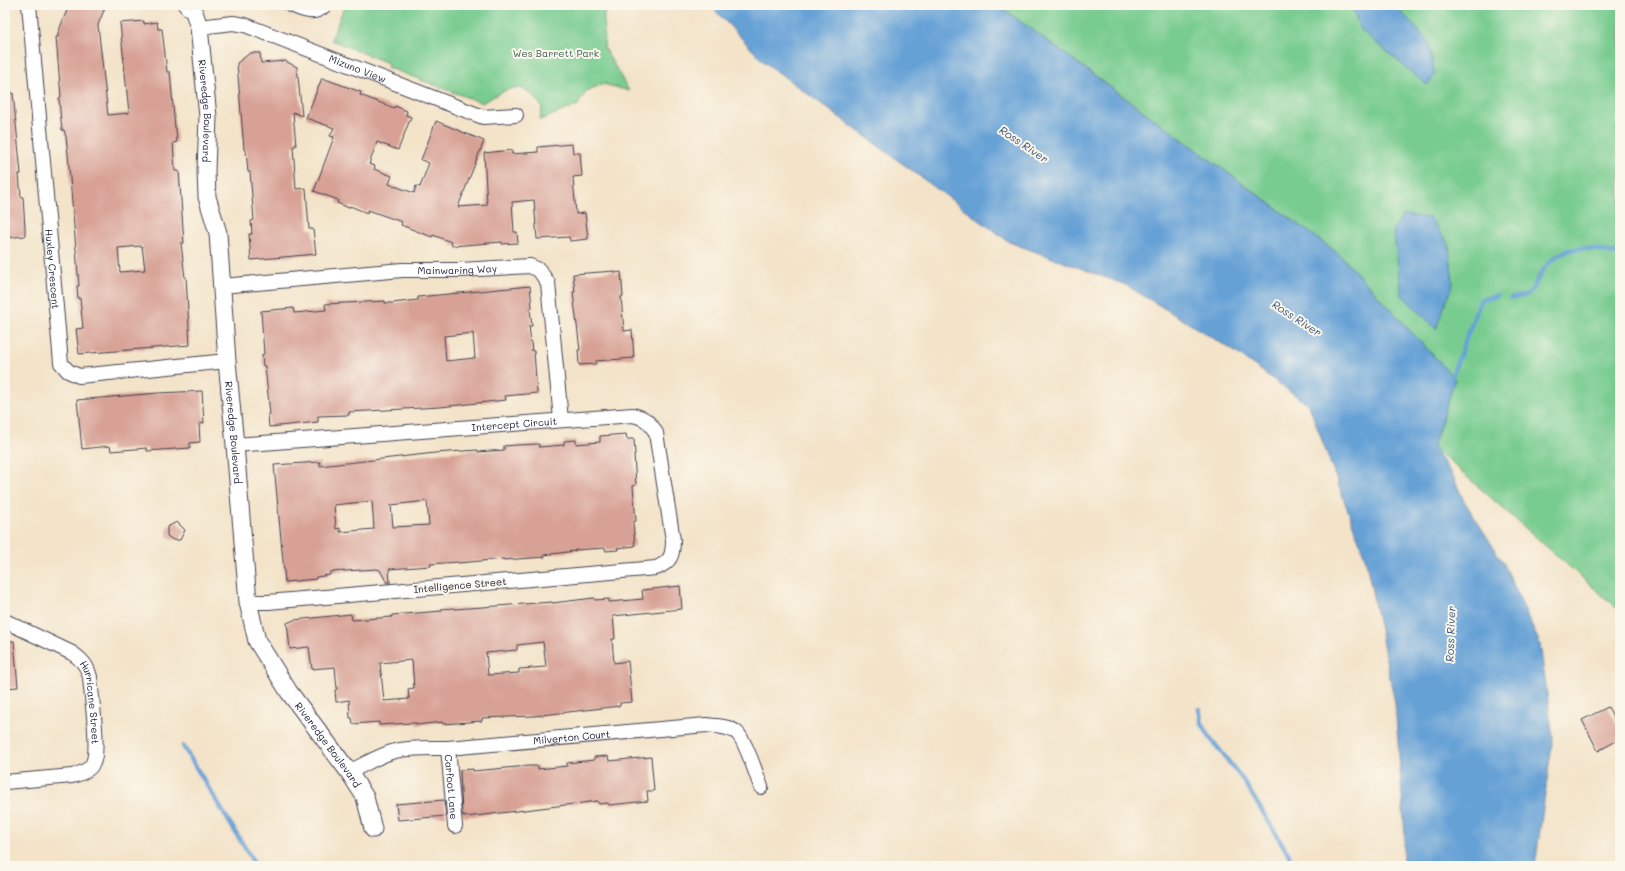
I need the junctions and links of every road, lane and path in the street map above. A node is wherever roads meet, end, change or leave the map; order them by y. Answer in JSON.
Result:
{"nodes":[{"id":1,"x":29,"y":5,"type":"edge"},
{"id":2,"x":187,"y":5,"type":"edge"},
{"id":3,"x":291,"y":5,"type":"edge"},
{"id":4,"x":322,"y":8,"type":"edge"},
{"id":5,"x":199,"y":27,"type":"junction"},
{"id":6,"x":516,"y":115,"type":"dead end"},
{"id":7,"x":222,"y":286,"type":"junction"},
{"id":8,"x":226,"y":361,"type":"junction"},
{"id":9,"x":561,"y":420,"type":"junction"},
{"id":10,"x":235,"y":445,"type":"junction"},
{"id":11,"x":669,"y":560,"type":"joint"},
{"id":12,"x":248,"y":602,"type":"junction"},
{"id":13,"x":5,"y":621,"type":"edge"},
{"id":14,"x":448,"y":748,"type":"junction"},
{"id":15,"x":349,"y":772,"type":"junction"},
{"id":16,"x":5,"y":782,"type":"edge"},
{"id":17,"x":761,"y":787,"type":"dead end"},
{"id":18,"x":455,"y":826,"type":"dead end"},
{"id":19,"x":373,"y":829,"type":"dead end"}],
"edges":[{"from":1,"to":8,"type":"street","name":"Huxley Crescent"},
{"from":2,"to":5,"type":"street","name":"Riveredge Boulevard"},
{"from":3,"to":4,"type":"street"},
{"from":5,"to":6,"type":"street","name":"Mizuno View"},
{"from":5,"to":7,"type":"street","name":"Riveredge Boulevard"},
{"from":7,"to":8,"type":"street","name":"Riveredge Boulevard"},
{"from":7,"to":9,"type":"street","name":"Mainwaring Way"},
{"from":8,"to":10,"type":"street","name":"Riveredge Boulevard"},
{"from":9,"to":10,"type":"street","name":"Intercept Circuit"},
{"from":9,"to":11,"type":"street","name":"Intercept Circuit"},
{"from":10,"to":12,"type":"street","name":"Riveredge Boulevard"},
{"from":11,"to":12,"type":"street","name":"Intelligence Street"},
{"from":12,"to":15,"type":"street","name":"Riveredge Boulevard"},
{"from":13,"to":16,"type":"street","name":"Hurricane Street"},
{"from":14,"to":15,"type":"street","name":"Milverton Court"},
{"from":14,"to":17,"type":"street","name":"Milverton Court"},
{"from":14,"to":18,"type":"street","name":"Carfoot Lane"},
{"from":15,"to":19,"type":"street","name":"Riveredge Boulevard"}]}
